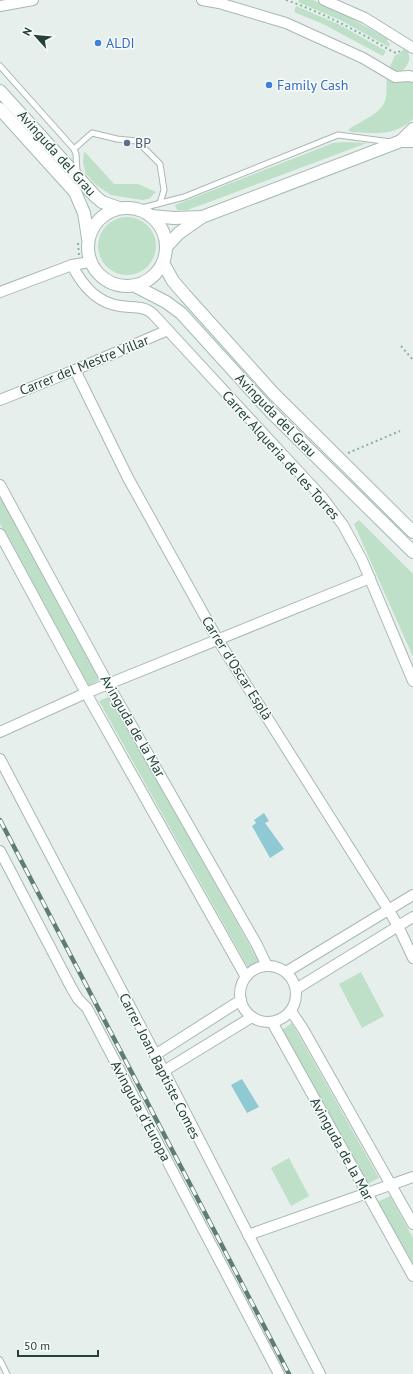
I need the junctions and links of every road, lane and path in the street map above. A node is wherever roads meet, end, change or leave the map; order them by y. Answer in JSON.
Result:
{"nodes":[{"id":1,"x":32,"y":0,"type":"edge"},
{"id":2,"x":202,"y":0,"type":"edge"},
{"id":3,"x":286,"y":0,"type":"edge"},
{"id":4,"x":324,"y":0,"type":"edge"},
{"id":5,"x":0,"y":6,"type":"edge"},
{"id":6,"x":410,"y":47,"type":"edge"},
{"id":7,"x":0,"y":66,"type":"edge"},
{"id":8,"x":413,"y":68,"type":"edge"},
{"id":9,"x":402,"y":76,"type":"junction"},
{"id":10,"x":413,"y":77,"type":"edge"},
{"id":11,"x":0,"y":91,"type":"edge"},
{"id":12,"x":0,"y":109,"type":"edge"},
{"id":13,"x":413,"y":129,"type":"edge"},
{"id":14,"x":404,"y":142,"type":"edge"},
{"id":15,"x":74,"y":149,"type":"junction"},
{"id":16,"x":77,"y":176,"type":"junction"},
{"id":17,"x":160,"y":203,"type":"junction"},
{"id":18,"x":119,"y":208,"type":"junction"},
{"id":19,"x":138,"y":209,"type":"junction"},
{"id":20,"x":151,"y":216,"type":"junction"},
{"id":21,"x":202,"y":217,"type":"junction"},
{"id":22,"x":88,"y":238,"type":"junction"},
{"id":23,"x":166,"y":247,"type":"junction"},
{"id":24,"x":90,"y":262,"type":"junction"},
{"id":25,"x":163,"y":263,"type":"junction"},
{"id":26,"x":72,"y":265,"type":"junction"},
{"id":27,"x":135,"y":286,"type":"junction"},
{"id":28,"x":0,"y":292,"type":"edge"},
{"id":29,"x":168,"y":330,"type":"junction"},
{"id":30,"x":401,"y":346,"type":"dead end"},
{"id":31,"x":413,"y":360,"type":"edge"},
{"id":32,"x":75,"y":370,"type":"junction"},
{"id":33,"x":0,"y":400,"type":"edge"},
{"id":34,"x":400,"y":431,"type":"dead end"},
{"id":35,"x":337,"y":457,"type":"junction"},
{"id":36,"x":0,"y":485,"type":"edge"},
{"id":37,"x":413,"y":532,"type":"edge"},
{"id":38,"x":0,"y":534,"type":"edge"},
{"id":39,"x":413,"y":552,"type":"edge"},
{"id":40,"x":370,"y":578,"type":"junction"},
{"id":41,"x":218,"y":640,"type":"junction"},
{"id":42,"x":413,"y":681,"type":"edge"},
{"id":43,"x":108,"y":684,"type":"junction"},
{"id":44,"x":86,"y":693,"type":"junction"},
{"id":45,"x":0,"y":732,"type":"edge"},
{"id":46,"x":0,"y":759,"type":"edge"},
{"id":47,"x":0,"y":851,"type":"edge"},
{"id":48,"x":413,"y":895,"type":"edge"},
{"id":49,"x":388,"y":909,"type":"junction"},
{"id":50,"x":413,"y":917,"type":"edge"},
{"id":51,"x":398,"y":926,"type":"junction"},
{"id":52,"x":413,"y":958,"type":"edge"},
{"id":53,"x":267,"y":966,"type":"junction"},
{"id":54,"x":286,"y":972,"type":"junction"},
{"id":55,"x":246,"y":977,"type":"junction"},
{"id":56,"x":296,"y":989,"type":"junction"},
{"id":57,"x":241,"y":1000,"type":"junction"},
{"id":58,"x":291,"y":1011,"type":"junction"},
{"id":59,"x":252,"y":1017,"type":"junction"},
{"id":60,"x":272,"y":1022,"type":"junction"},
{"id":61,"x":155,"y":1055,"type":"junction"},
{"id":62,"x":164,"y":1072,"type":"junction"},
{"id":63,"x":413,"y":1177,"type":"edge"},
{"id":64,"x":392,"y":1185,"type":"junction"},
{"id":65,"x":367,"y":1194,"type":"junction"},
{"id":66,"x":413,"y":1224,"type":"edge"},
{"id":67,"x":248,"y":1236,"type":"junction"},
{"id":68,"x":413,"y":1276,"type":"edge"},
{"id":69,"x":0,"y":1360,"type":"edge"},
{"id":70,"x":7,"y":1374,"type":"edge"},
{"id":71,"x":279,"y":1374,"type":"edge"},
{"id":72,"x":320,"y":1374,"type":"edge"}],
"edges":[{"from":1,"to":5,"type":"street"},
{"from":2,"to":9,"type":"street"},
{"from":3,"to":6,"type":"path"},
{"from":4,"to":6,"type":"street"},
{"from":7,"to":15,"type":"lane"},
{"from":8,"to":9,"type":"street"},
{"from":9,"to":10,"type":"street"},
{"from":11,"to":16,"type":"main road","name":"Avinguda del Grau"},
{"from":12,"to":22,"type":"main road","name":"Avinguda del Grau"},
{"from":13,"to":14,"type":"main road"},
{"from":14,"to":17,"type":"lane"},
{"from":14,"to":21,"type":"main road"},
{"from":15,"to":16,"type":"lane"},
{"from":15,"to":17,"type":"lane"},
{"from":16,"to":18,"type":"main road","name":"Avinguda del Grau"},
{"from":17,"to":19,"type":"lane"},
{"from":18,"to":19,"type":"main road"},
{"from":18,"to":22,"type":"main road"},
{"from":19,"to":20,"type":"main road"},
{"from":20,"to":21,"type":"main road"},
{"from":20,"to":23,"type":"main road"},
{"from":21,"to":23,"type":"main road"},
{"from":22,"to":24,"type":"main road"},
{"from":23,"to":25,"type":"main road"},
{"from":24,"to":26,"type":"street"},
{"from":24,"to":27,"type":"main road"},
{"from":25,"to":27,"type":"main road"},
{"from":25,"to":35,"type":"main road","name":"Avinguda del Grau"},
{"from":26,"to":28,"type":"street"},
{"from":26,"to":29,"type":"street"},
{"from":27,"to":39,"type":"main road","name":"Avinguda del Grau"},
{"from":29,"to":32,"type":"street","name":"Carrer del Mestre Villar"},
{"from":29,"to":40,"type":"street","name":"Carrer Alqueria de les Torres"},
{"from":30,"to":31,"type":"path"},
{"from":32,"to":33,"type":"street","name":"Carrer del Mestre Villar"},
{"from":32,"to":41,"type":"street","name":"Carrer d'Oscar Esplà"},
{"from":34,"to":35,"type":"path"},
{"from":35,"to":37,"type":"main road","name":"Avinguda del Grau"},
{"from":36,"to":43,"type":"street","name":"Avinguda de la Mar"},
{"from":38,"to":44,"type":"street","name":"Avinguda de la Mar"},
{"from":40,"to":41,"type":"street"},
{"from":40,"to":42,"type":"street","name":"Carrer Alqueria de les Torres"},
{"from":41,"to":43,"type":"street"},
{"from":41,"to":49,"type":"street","name":"Carrer d'Oscar Esplà"},
{"from":43,"to":44,"type":"street"},
{"from":43,"to":53,"type":"street","name":"Avinguda de la Mar"},
{"from":44,"to":45,"type":"street"},
{"from":44,"to":55,"type":"street","name":"Avinguda de la Mar"},
{"from":46,"to":61,"type":"street","name":"Carrer Joan Baptiste Comes"},
{"from":47,"to":71,"type":"street","name":"Avinguda d'Europa"},
{"from":48,"to":49,"type":"street"},
{"from":49,"to":51,"type":"street","name":"Carrer d'Oscar Esplà"},
{"from":49,"to":54,"type":"street"},
{"from":50,"to":51,"type":"street"},
{"from":51,"to":52,"type":"street","name":"Carrer d'Oscar Esplà"},
{"from":51,"to":56,"type":"street"},
{"from":53,"to":54,"type":"street"},
{"from":53,"to":55,"type":"street"},
{"from":54,"to":56,"type":"street"},
{"from":55,"to":57,"type":"street"},
{"from":56,"to":58,"type":"street"},
{"from":57,"to":59,"type":"street"},
{"from":57,"to":61,"type":"street"},
{"from":58,"to":60,"type":"street"},
{"from":58,"to":64,"type":"street","name":"Avinguda de la Mar"},
{"from":59,"to":60,"type":"street"},
{"from":59,"to":62,"type":"street"},
{"from":60,"to":65,"type":"street","name":"Avinguda de la Mar"},
{"from":61,"to":62,"type":"street","name":"Carrer Joan Baptiste Comes"},
{"from":62,"to":67,"type":"street","name":"Carrer Joan Baptiste Comes"},
{"from":63,"to":64,"type":"street"},
{"from":64,"to":65,"type":"street"},
{"from":64,"to":66,"type":"street","name":"Avinguda de la Mar"},
{"from":65,"to":67,"type":"street"},
{"from":65,"to":68,"type":"street","name":"Avinguda de la Mar"},
{"from":67,"to":72,"type":"street","name":"Carrer Joan Baptiste Comes"},
{"from":69,"to":70,"type":"lane"}]}
